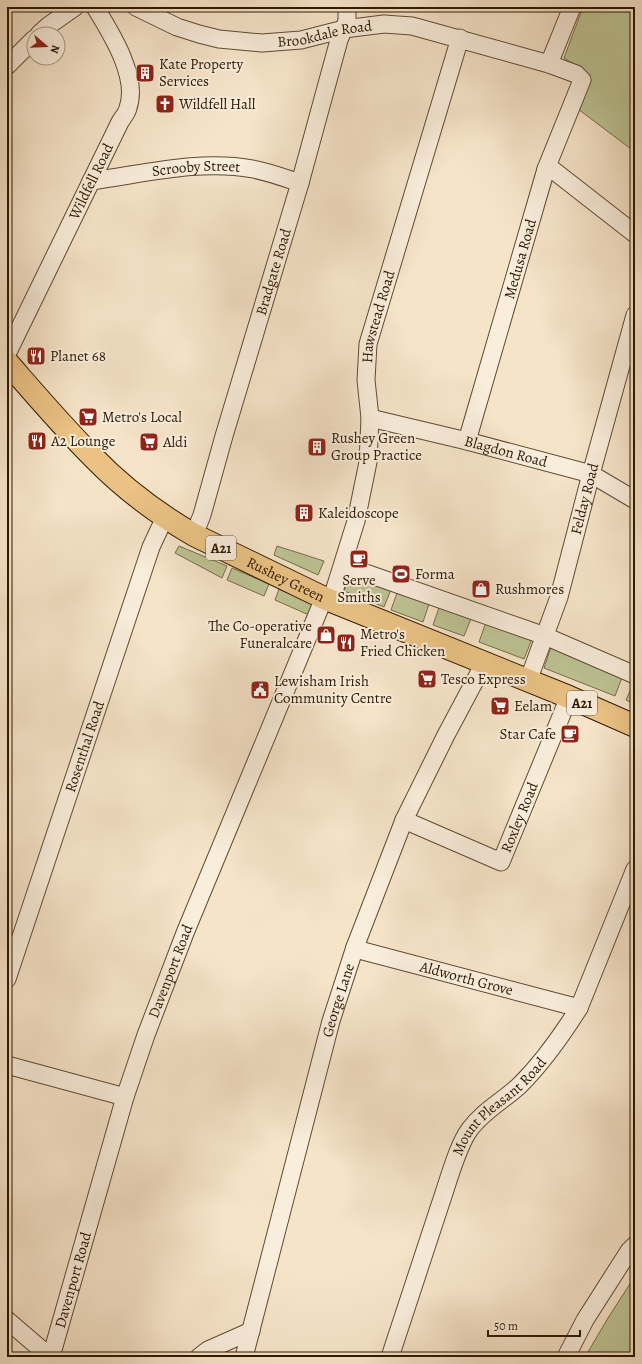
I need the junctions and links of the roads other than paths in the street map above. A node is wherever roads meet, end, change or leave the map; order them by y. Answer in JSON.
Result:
{"nodes":[{"id":1,"x":75,"y":7,"type":"edge"},
{"id":2,"x":95,"y":7,"type":"edge"},
{"id":3,"x":136,"y":7,"type":"edge"},
{"id":4,"x":347,"y":7,"type":"edge"},
{"id":5,"x":572,"y":7,"type":"edge"},
{"id":6,"x":48,"y":26,"type":"edge"},
{"id":7,"x":344,"y":29,"type":"junction"},
{"id":8,"x":460,"y":38,"type":"junction"},
{"id":9,"x":26,"y":47,"type":"edge"},
{"id":10,"x":549,"y":64,"type":"junction"},
{"id":11,"x":7,"y":66,"type":"edge"},
{"id":12,"x":582,"y":80,"type":"joint"},
{"id":13,"x":546,"y":169,"type":"junction"},
{"id":14,"x":91,"y":181,"type":"junction"},
{"id":15,"x":300,"y":183,"type":"junction"},
{"id":16,"x":635,"y":234,"type":"edge"},
{"id":17,"x":635,"y":315,"type":"edge"},
{"id":18,"x":7,"y":354,"type":"edge"},
{"id":19,"x":7,"y":362,"type":"edge"},
{"id":20,"x":370,"y":418,"type":"junction"},
{"id":21,"x":467,"y":441,"type":"junction"},
{"id":22,"x":591,"y":474,"type":"junction"},
{"id":23,"x":635,"y":500,"type":"edge"},
{"id":24,"x":165,"y":517,"type":"junction"},
{"id":25,"x":194,"y":535,"type":"junction"},
{"id":26,"x":343,"y":565,"type":"junction"},
{"id":27,"x":328,"y":600,"type":"junction"},
{"id":28,"x":545,"y":636,"type":"junction"},
{"id":29,"x":483,"y":662,"type":"junction"},
{"id":30,"x":532,"y":671,"type":"junction"},
{"id":31,"x":635,"y":675,"type":"edge"},
{"id":32,"x":565,"y":707,"type":"junction"},
{"id":33,"x":635,"y":726,"type":"edge"},
{"id":34,"x":404,"y":820,"type":"junction"},
{"id":35,"x":635,"y":869,"type":"edge"},
{"id":36,"x":356,"y":947,"type":"junction"},
{"id":37,"x":7,"y":979,"type":"edge"},
{"id":38,"x":579,"y":1008,"type":"junction"},
{"id":39,"x":7,"y":1065,"type":"edge"},
{"id":40,"x":125,"y":1097,"type":"junction"},
{"id":41,"x":635,"y":1244,"type":"edge"},
{"id":42,"x":7,"y":1320,"type":"edge"},
{"id":43,"x":251,"y":1331,"type":"junction"},
{"id":44,"x":51,"y":1356,"type":"edge"},
{"id":45,"x":199,"y":1357,"type":"edge"},
{"id":46,"x":244,"y":1357,"type":"edge"},
{"id":47,"x":390,"y":1357,"type":"edge"},
{"id":48,"x":566,"y":1357,"type":"edge"}],
"edges":[{"from":1,"to":6,"type":"street"},
{"from":2,"to":14,"type":"street","name":"Wildfell Road"},
{"from":3,"to":7,"type":"street","name":"Brookdale Road"},
{"from":4,"to":7,"type":"street","name":"Bradgate Road"},
{"from":5,"to":10,"type":"street"},
{"from":7,"to":8,"type":"street","name":"Brookdale Road"},
{"from":7,"to":15,"type":"street","name":"Bradgate Road"},
{"from":8,"to":10,"type":"street","name":"Brookdale Road"},
{"from":8,"to":20,"type":"street","name":"Hawstead Road"},
{"from":9,"to":11,"type":"street"},
{"from":10,"to":12,"type":"street","name":"Brookdale Road"},
{"from":12,"to":13,"type":"street","name":"Medusa Road"},
{"from":13,"to":16,"type":"street"},
{"from":13,"to":21,"type":"street","name":"Medusa Road"},
{"from":14,"to":15,"type":"street","name":"Scrooby Street"},
{"from":14,"to":18,"type":"street","name":"Wildfell Road"},
{"from":15,"to":25,"type":"street","name":"Bradgate Road"},
{"from":17,"to":22,"type":"street","name":"Felday Road"},
{"from":19,"to":24,"type":"highway","name":"Rushey Green","number":"A21"},
{"from":20,"to":21,"type":"street","name":"Blagdon Road"},
{"from":20,"to":26,"type":"street","name":"Hawstead Road"},
{"from":21,"to":22,"type":"street","name":"Blagdon Road"},
{"from":22,"to":23,"type":"street","name":"Blagdon Road"},
{"from":22,"to":28,"type":"street","name":"Felday Road"},
{"from":24,"to":25,"type":"highway","name":"Rushey Green","number":"A21"},
{"from":24,"to":37,"type":"street","name":"Rosenthal Road"},
{"from":25,"to":27,"type":"highway","name":"Rushey Green","number":"A21"},
{"from":26,"to":27,"type":"street","name":"Hawstead Road"},
{"from":26,"to":28,"type":"street"},
{"from":27,"to":29,"type":"highway","name":"Rushey Green","number":"A21"},
{"from":27,"to":40,"type":"street","name":"Davenport Road"},
{"from":28,"to":30,"type":"street","name":"Felday Road"},
{"from":28,"to":31,"type":"street"},
{"from":29,"to":30,"type":"highway","number":"A21"},
{"from":29,"to":34,"type":"street","name":"George Lane"},
{"from":30,"to":32,"type":"highway","number":"A21"},
{"from":32,"to":33,"type":"highway","number":"A21"},
{"from":32,"to":34,"type":"street","name":"Roxley Road"},
{"from":34,"to":36,"type":"street","name":"George Lane"},
{"from":35,"to":38,"type":"street","name":"Mount Pleasant Road"},
{"from":36,"to":38,"type":"street","name":"Aldworth Grove"},
{"from":36,"to":43,"type":"street","name":"George Lane"},
{"from":38,"to":47,"type":"street","name":"Mount Pleasant Road"},
{"from":39,"to":40,"type":"street"},
{"from":40,"to":44,"type":"street","name":"Davenport Road"},
{"from":41,"to":48,"type":"street"},
{"from":42,"to":44,"type":"street"},
{"from":43,"to":45,"type":"street"},
{"from":43,"to":46,"type":"street","name":"George Lane"}]}
